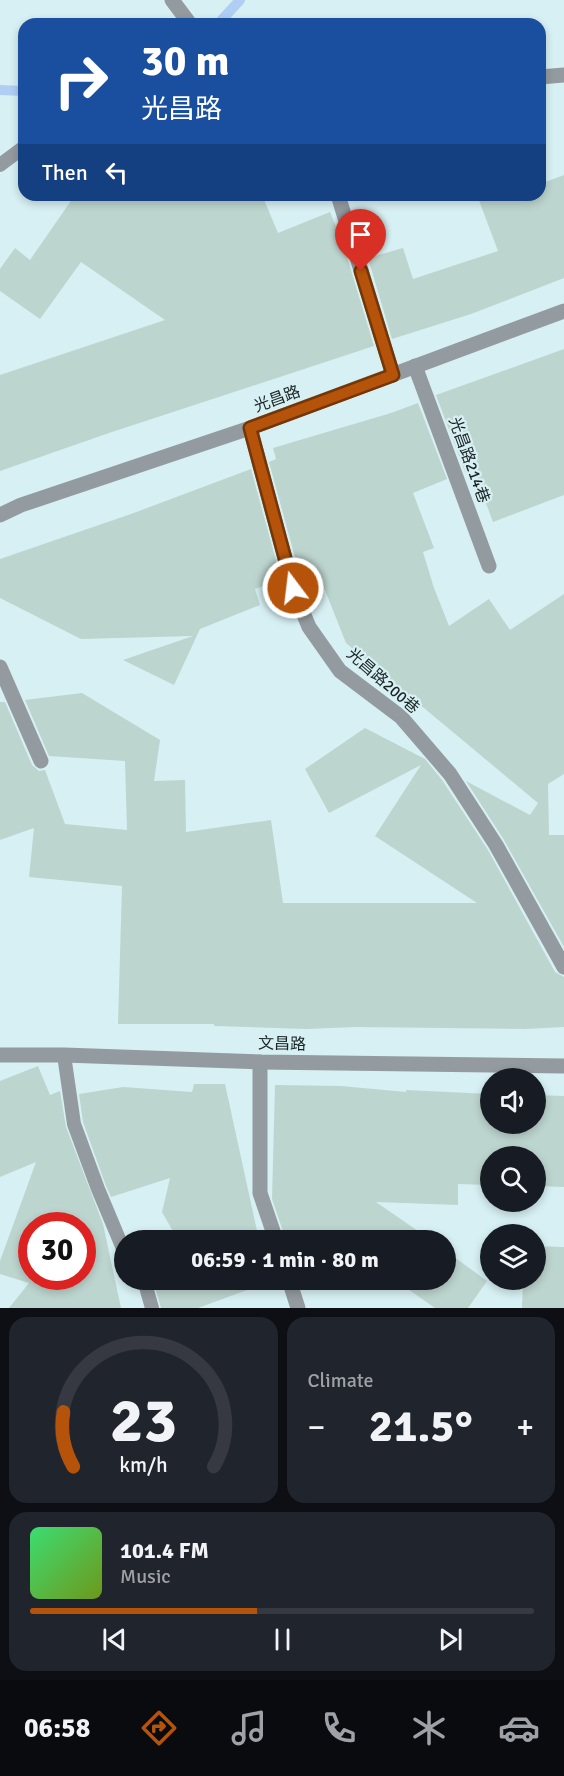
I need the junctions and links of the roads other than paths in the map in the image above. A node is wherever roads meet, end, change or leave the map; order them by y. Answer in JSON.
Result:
{"nodes":[{"id":1,"x":172,"y":0,"type":"edge"},
{"id":2,"x":186,"y":18,"type":"edge"},
{"id":3,"x":564,"y":75,"type":"edge"},
{"id":4,"x":546,"y":76,"type":"edge"},
{"id":5,"x":18,"y":152,"type":"edge"},
{"id":6,"x":0,"y":165,"type":"edge"},
{"id":7,"x":340,"y":201,"type":"edge"},
{"id":8,"x":564,"y":311,"type":"edge"},
{"id":9,"x":415,"y":366,"type":"junction"},
{"id":10,"x":393,"y":375,"type":"junction"},
{"id":11,"x":250,"y":428,"type":"junction"},
{"id":12,"x":0,"y":515,"type":"edge"},
{"id":13,"x":489,"y":566,"type":"dead end"},
{"id":14,"x":0,"y":667,"type":"edge"},
{"id":15,"x":41,"y":761,"type":"dead end"},
{"id":16,"x":564,"y":967,"type":"edge"},
{"id":17,"x":0,"y":1054,"type":"edge"},
{"id":18,"x":64,"y":1055,"type":"junction"},
{"id":19,"x":260,"y":1062,"type":"junction"},
{"id":20,"x":564,"y":1066,"type":"edge"},
{"id":21,"x":115,"y":1230,"type":"edge"},
{"id":22,"x":273,"y":1230,"type":"edge"},
{"id":23,"x":147,"y":1290,"type":"edge"},
{"id":24,"x":292,"y":1290,"type":"edge"},
{"id":25,"x":152,"y":1308,"type":"edge"},
{"id":26,"x":298,"y":1308,"type":"edge"}],
"edges":[{"from":1,"to":2,"type":"street"},
{"from":3,"to":4,"type":"street"},
{"from":5,"to":6,"type":"lane"},
{"from":7,"to":10,"type":"street"},
{"from":8,"to":9,"type":"street","name":"光昌路"},
{"from":9,"to":10,"type":"street","name":"光昌路"},
{"from":9,"to":13,"type":"street","name":"光昌路214巷"},
{"from":10,"to":11,"type":"street","name":"光昌路"},
{"from":11,"to":12,"type":"street","name":"光昌路"},
{"from":11,"to":16,"type":"street","name":"光昌路200巷"},
{"from":14,"to":15,"type":"street"},
{"from":17,"to":18,"type":"street","name":"文昌路"},
{"from":18,"to":19,"type":"street","name":"文昌路"},
{"from":18,"to":21,"type":"lane"},
{"from":19,"to":20,"type":"street","name":"文昌路"},
{"from":19,"to":22,"type":"street"},
{"from":23,"to":25,"type":"lane"},
{"from":24,"to":26,"type":"street"}]}
